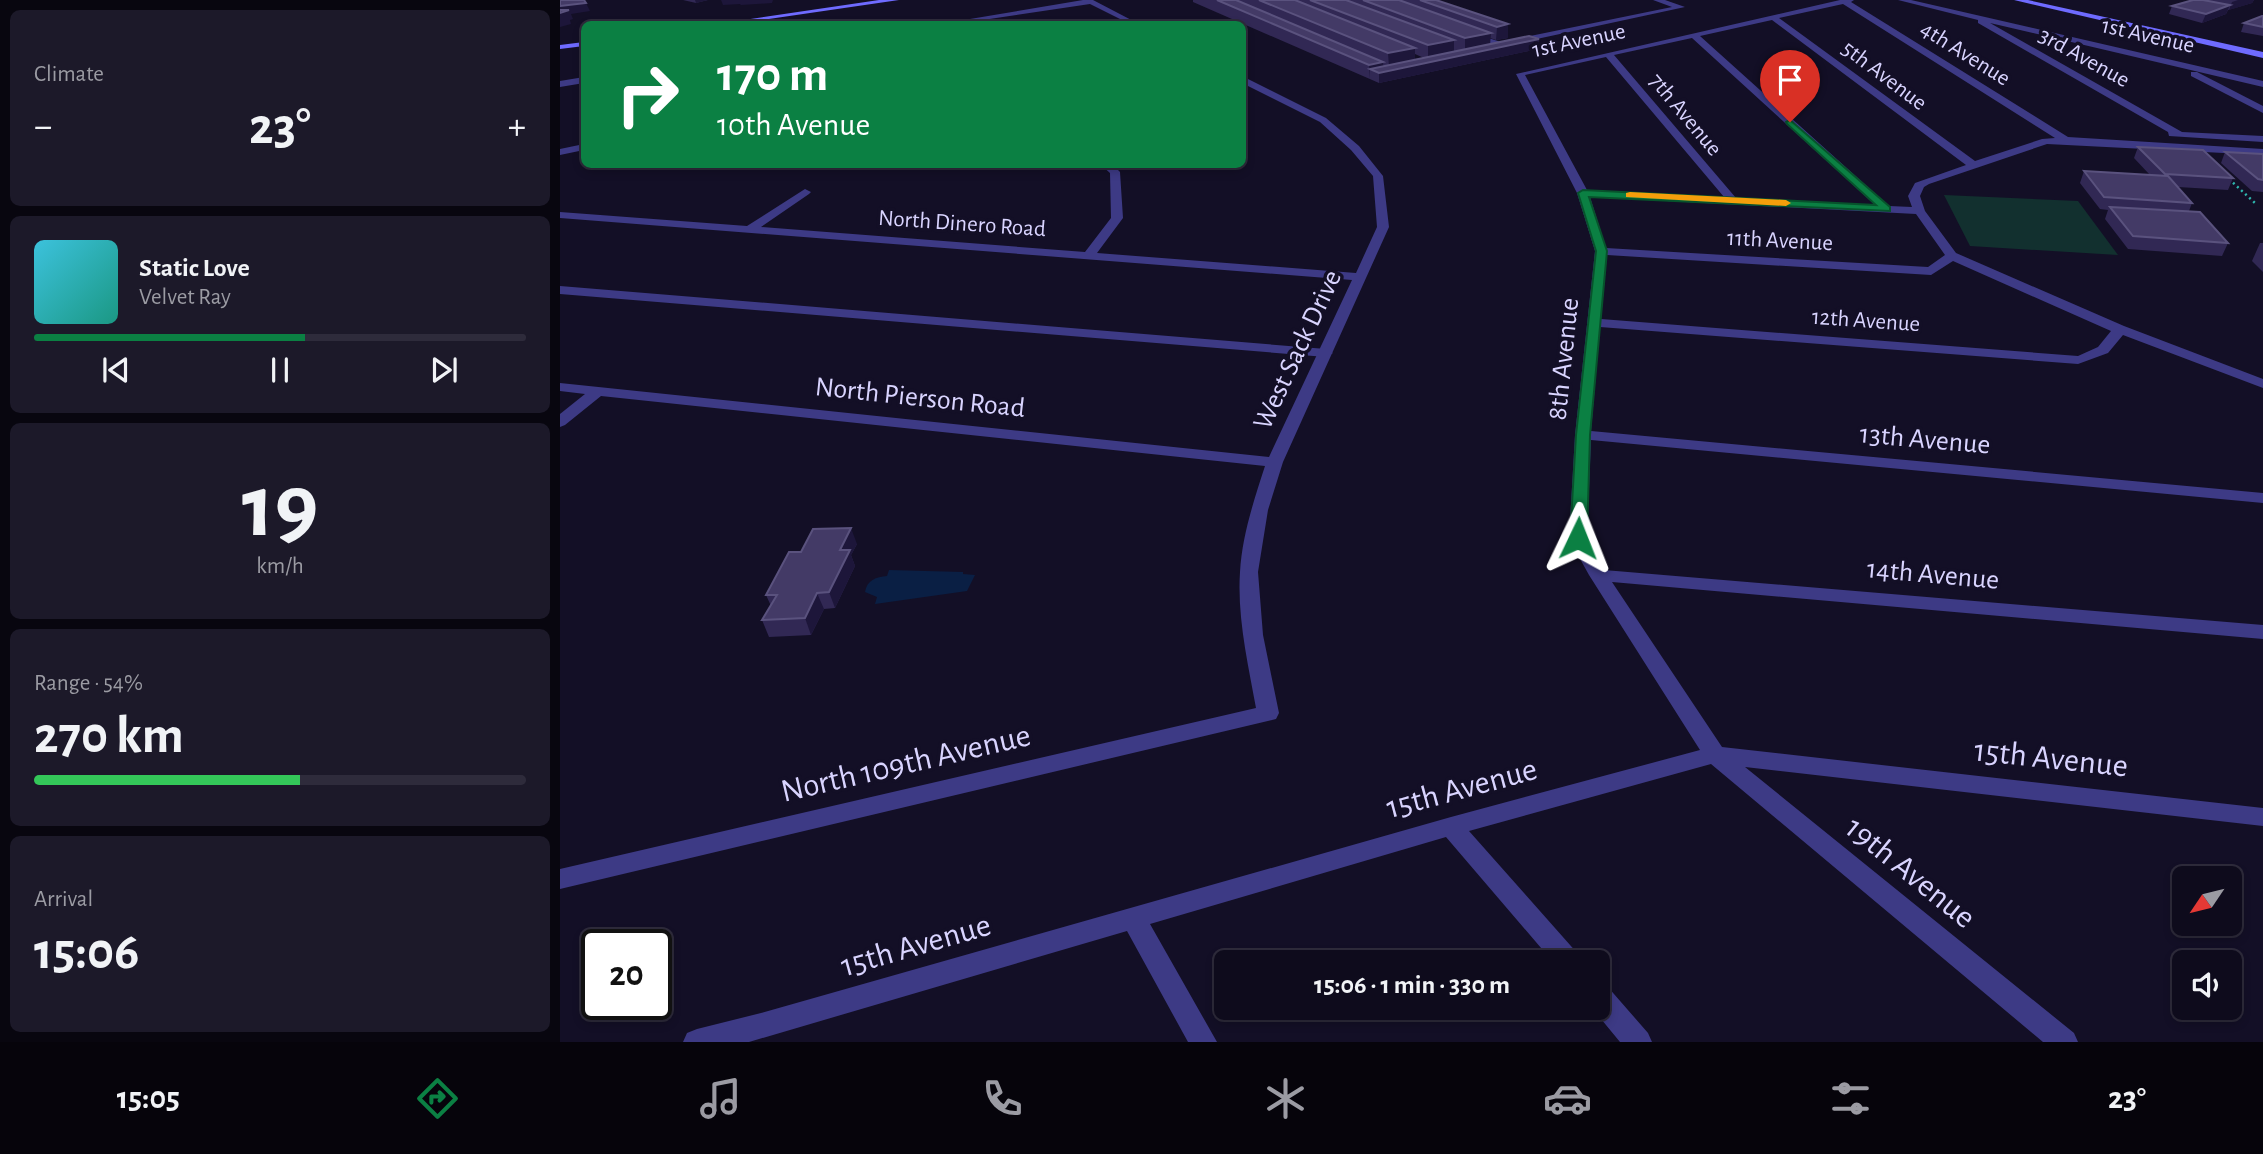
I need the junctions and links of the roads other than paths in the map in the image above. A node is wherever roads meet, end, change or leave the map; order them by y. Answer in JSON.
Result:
{"nodes":[{"id":1,"x":895,"y":0,"type":"edge"},
{"id":2,"x":1657,"y":0,"type":"edge"},
{"id":3,"x":1850,"y":0,"type":"edge"},
{"id":4,"x":1902,"y":0,"type":"edge"},
{"id":5,"x":2018,"y":0,"type":"edge"},
{"id":6,"x":1088,"y":1,"type":"edge"},
{"id":7,"x":1844,"y":1,"type":"edge"},
{"id":8,"x":1970,"y":14,"type":"junction"},
{"id":9,"x":1774,"y":18,"type":"junction"},
{"id":10,"x":743,"y":21,"type":"edge"},
{"id":11,"x":963,"y":21,"type":"edge"},
{"id":12,"x":1129,"y":21,"type":"edge"},
{"id":13,"x":1462,"y":32,"type":"edge"},
{"id":14,"x":1519,"y":33,"type":"dead end"},
{"id":15,"x":1694,"y":36,"type":"junction"},
{"id":16,"x":1532,"y":37,"type":"junction"},
{"id":17,"x":581,"y":44,"type":"edge"},
{"id":18,"x":560,"y":47,"type":"edge"},
{"id":19,"x":1609,"y":55,"type":"junction"},
{"id":20,"x":2263,"y":55,"type":"edge"},
{"id":21,"x":2167,"y":61,"type":"junction"},
{"id":22,"x":1520,"y":74,"type":"joint"},
{"id":23,"x":581,"y":80,"type":"edge"},
{"id":24,"x":1246,"y":81,"type":"edge"},
{"id":25,"x":560,"y":84,"type":"edge"},
{"id":26,"x":2263,"y":84,"type":"edge"},
{"id":27,"x":2263,"y":110,"type":"edge"},
{"id":28,"x":2049,"y":129,"type":"junction"},
{"id":29,"x":2140,"y":133,"type":"dead end"},
{"id":30,"x":2153,"y":133,"type":"dead end"},
{"id":31,"x":2179,"y":135,"type":"junction"},
{"id":32,"x":2263,"y":139,"type":"edge"},
{"id":33,"x":2066,"y":140,"type":"junction"},
{"id":34,"x":581,"y":148,"type":"edge"},
{"id":35,"x":560,"y":152,"type":"edge"},
{"id":36,"x":2263,"y":152,"type":"edge"},
{"id":37,"x":1972,"y":164,"type":"junction"},
{"id":38,"x":1110,"y":168,"type":"edge"},
{"id":39,"x":805,"y":192,"type":"dead end"},
{"id":40,"x":1583,"y":193,"type":"junction"},
{"id":41,"x":1732,"y":200,"type":"junction"},
{"id":42,"x":1886,"y":209,"type":"junction"},
{"id":43,"x":1919,"y":211,"type":"junction"},
{"id":44,"x":560,"y":215,"type":"edge"},
{"id":45,"x":750,"y":229,"type":"junction"},
{"id":46,"x":1601,"y":251,"type":"junction"},
{"id":47,"x":1089,"y":255,"type":"junction"},
{"id":48,"x":1952,"y":256,"type":"junction"},
{"id":49,"x":1361,"y":277,"type":"junction"},
{"id":50,"x":560,"y":290,"type":"edge"},
{"id":51,"x":1595,"y":323,"type":"junction"},
{"id":52,"x":2119,"y":329,"type":"junction"},
{"id":53,"x":1326,"y":353,"type":"junction"},
{"id":54,"x":2263,"y":384,"type":"edge"},
{"id":55,"x":560,"y":387,"type":"edge"},
{"id":56,"x":598,"y":391,"type":"junction"},
{"id":57,"x":560,"y":422,"type":"edge"},
{"id":58,"x":1583,"y":435,"type":"junction"},
{"id":59,"x":1275,"y":462,"type":"junction"},
{"id":60,"x":2263,"y":498,"type":"edge"},
{"id":61,"x":1598,"y":575,"type":"junction"},
{"id":62,"x":2263,"y":632,"type":"edge"},
{"id":63,"x":1268,"y":713,"type":"joint"},
{"id":64,"x":1714,"y":755,"type":"junction"},
{"id":65,"x":2263,"y":817,"type":"edge"},
{"id":66,"x":1451,"y":826,"type":"junction"},
{"id":67,"x":560,"y":879,"type":"edge"},
{"id":68,"x":1132,"y":917,"type":"junction"},
{"id":69,"x":1559,"y":950,"type":"edge"},
{"id":70,"x":1610,"y":1009,"type":"edge"},
{"id":71,"x":763,"y":1034,"type":"edge"},
{"id":72,"x":697,"y":1042,"type":"edge"},
{"id":73,"x":1203,"y":1042,"type":"edge"},
{"id":74,"x":1638,"y":1042,"type":"edge"},
{"id":75,"x":2064,"y":1042,"type":"edge"}],
"edges":[{"from":1,"to":10,"type":"main road"},
{"from":2,"to":16,"type":"street"},
{"from":3,"to":7,"type":"street","name":"1st Avenue"},
{"from":4,"to":8,"type":"street","name":"1st Avenue"},
{"from":5,"to":20,"type":"main road"},
{"from":6,"to":11,"type":"street"},
{"from":6,"to":12,"type":"street"},
{"from":7,"to":9,"type":"street","name":"1st Avenue"},
{"from":7,"to":28,"type":"street","name":"4th Avenue"},
{"from":8,"to":21,"type":"street","name":"1st Avenue"},
{"from":8,"to":31,"type":"street","name":"3rd Avenue"},
{"from":9,"to":15,"type":"street","name":"1st Avenue"},
{"from":9,"to":37,"type":"street","name":"5th Avenue"},
{"from":13,"to":16,"type":"street"},
{"from":14,"to":16,"type":"street"},
{"from":15,"to":19,"type":"street","name":"1st Avenue"},
{"from":15,"to":42,"type":"street"},
{"from":17,"to":18,"type":"main road"},
{"from":19,"to":22,"type":"street","name":"1st Avenue"},
{"from":19,"to":41,"type":"street","name":"7th Avenue"},
{"from":21,"to":26,"type":"street","name":"1st Avenue"},
{"from":21,"to":27,"type":"street"},
{"from":22,"to":40,"type":"street","name":"8th Avenue"},
{"from":23,"to":25,"type":"street"},
{"from":24,"to":49,"type":"street","name":"West Sack Drive"},
{"from":28,"to":29,"type":"street"},
{"from":28,"to":33,"type":"street","name":"4th Avenue"},
{"from":30,"to":31,"type":"street"},
{"from":31,"to":32,"type":"street"},
{"from":33,"to":36,"type":"street"},
{"from":33,"to":37,"type":"street"},
{"from":34,"to":35,"type":"street"},
{"from":37,"to":43,"type":"street"},
{"from":38,"to":47,"type":"street"},
{"from":39,"to":45,"type":"street"},
{"from":40,"to":41,"type":"street"},
{"from":40,"to":46,"type":"street","name":"8th Avenue"},
{"from":41,"to":42,"type":"street"},
{"from":42,"to":43,"type":"street"},
{"from":43,"to":48,"type":"street"},
{"from":44,"to":45,"type":"street","name":"North Dinero Road"},
{"from":45,"to":47,"type":"street","name":"North Dinero Road"},
{"from":46,"to":48,"type":"street","name":"11th Avenue"},
{"from":46,"to":51,"type":"street","name":"8th Avenue"},
{"from":47,"to":49,"type":"street","name":"North Dinero Road"},
{"from":48,"to":52,"type":"street"},
{"from":49,"to":53,"type":"street","name":"West Sack Drive"},
{"from":50,"to":53,"type":"street"},
{"from":51,"to":52,"type":"street","name":"12th Avenue"},
{"from":51,"to":58,"type":"street","name":"8th Avenue"},
{"from":52,"to":54,"type":"street"},
{"from":53,"to":59,"type":"street","name":"West Sack Drive"},
{"from":55,"to":56,"type":"street","name":"North Pierson Road"},
{"from":56,"to":57,"type":"street"},
{"from":56,"to":59,"type":"street","name":"North Pierson Road"},
{"from":58,"to":60,"type":"street","name":"13th Avenue"},
{"from":58,"to":61,"type":"street","name":"8th Avenue"},
{"from":59,"to":63,"type":"street","name":"West Sack Drive"},
{"from":61,"to":62,"type":"street","name":"14th Avenue"},
{"from":61,"to":64,"type":"street","name":"8th Avenue"},
{"from":63,"to":67,"type":"street","name":"North 109th Avenue"},
{"from":64,"to":65,"type":"street","name":"15th Avenue"},
{"from":64,"to":66,"type":"street","name":"15th Avenue"},
{"from":64,"to":75,"type":"street","name":"19th Avenue"},
{"from":66,"to":68,"type":"street","name":"15th Avenue"},
{"from":66,"to":69,"type":"street"},
{"from":68,"to":71,"type":"street","name":"15th Avenue"},
{"from":68,"to":73,"type":"street"},
{"from":70,"to":74,"type":"street"},
{"from":71,"to":72,"type":"street","name":"15th Avenue"}]}
